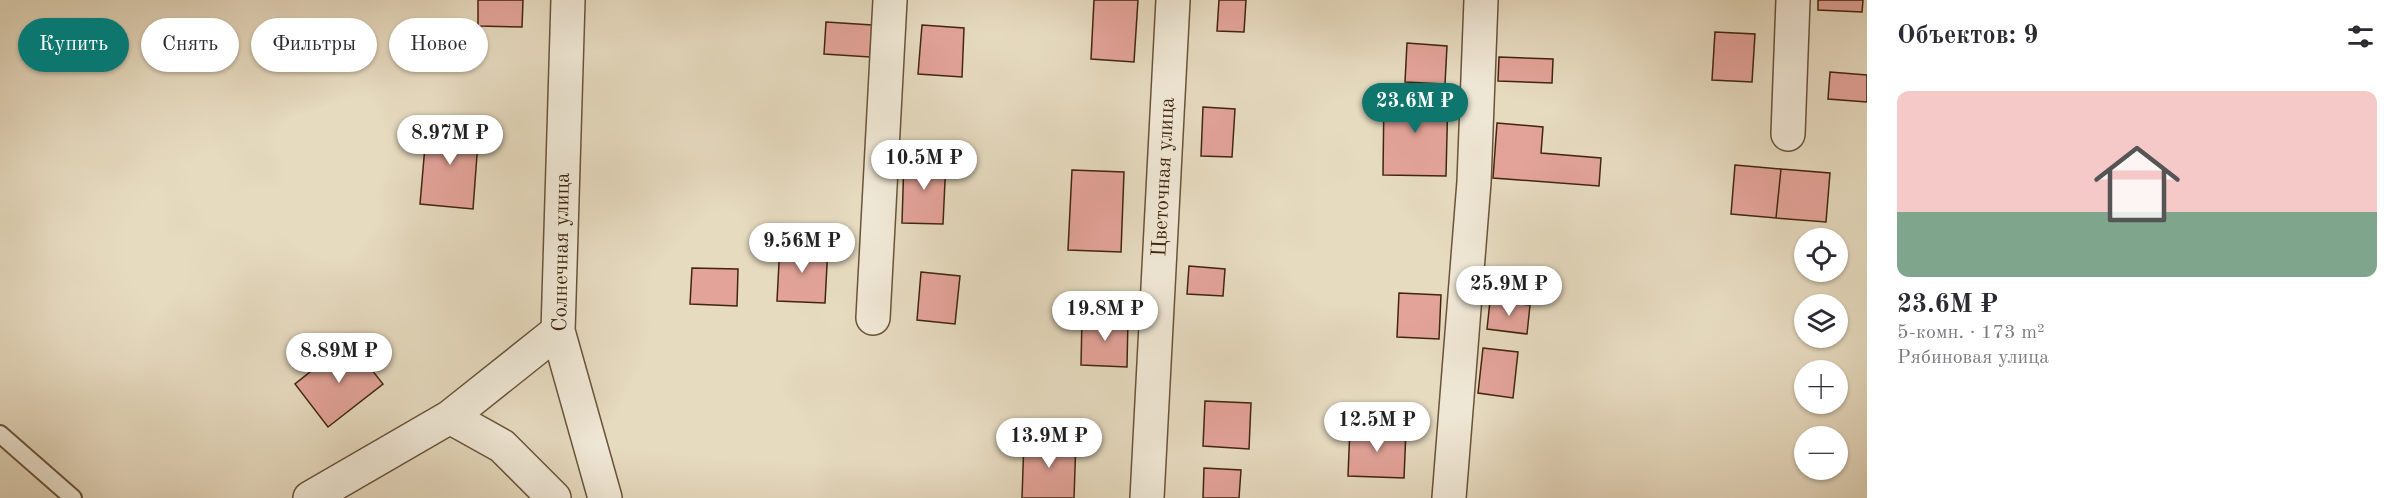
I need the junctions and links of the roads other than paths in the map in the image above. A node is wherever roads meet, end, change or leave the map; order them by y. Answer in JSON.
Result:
{"nodes":[{"id":1,"x":568,"y":0,"type":"edge"},
{"id":2,"x":891,"y":0,"type":"edge"},
{"id":3,"x":1173,"y":0,"type":"edge"},
{"id":4,"x":1480,"y":0,"type":"edge"},
{"id":5,"x":1793,"y":0,"type":"edge"},
{"id":6,"x":1788,"y":134,"type":"dead end"},
{"id":7,"x":873,"y":318,"type":"dead end"},
{"id":8,"x":558,"y":331,"type":"junction"},
{"id":9,"x":450,"y":417,"type":"junction"},
{"id":10,"x":0,"y":434,"type":"edge"},
{"id":11,"x":73,"y":498,"type":"edge"},
{"id":12,"x":310,"y":498,"type":"edge"},
{"id":13,"x":554,"y":498,"type":"edge"},
{"id":14,"x":605,"y":498,"type":"edge"},
{"id":15,"x":1147,"y":498,"type":"edge"},
{"id":16,"x":1449,"y":498,"type":"edge"}],
"edges":[{"from":1,"to":8,"type":"street","name":"Солнечная улица"},
{"from":2,"to":7,"type":"street"},
{"from":3,"to":15,"type":"street","name":"Цветочная улица"},
{"from":4,"to":16,"type":"street"},
{"from":5,"to":6,"type":"street"},
{"from":8,"to":9,"type":"street"},
{"from":8,"to":14,"type":"street","name":"Солнечная улица"},
{"from":9,"to":12,"type":"street"},
{"from":9,"to":13,"type":"street"},
{"from":10,"to":11,"type":"lane"}]}
